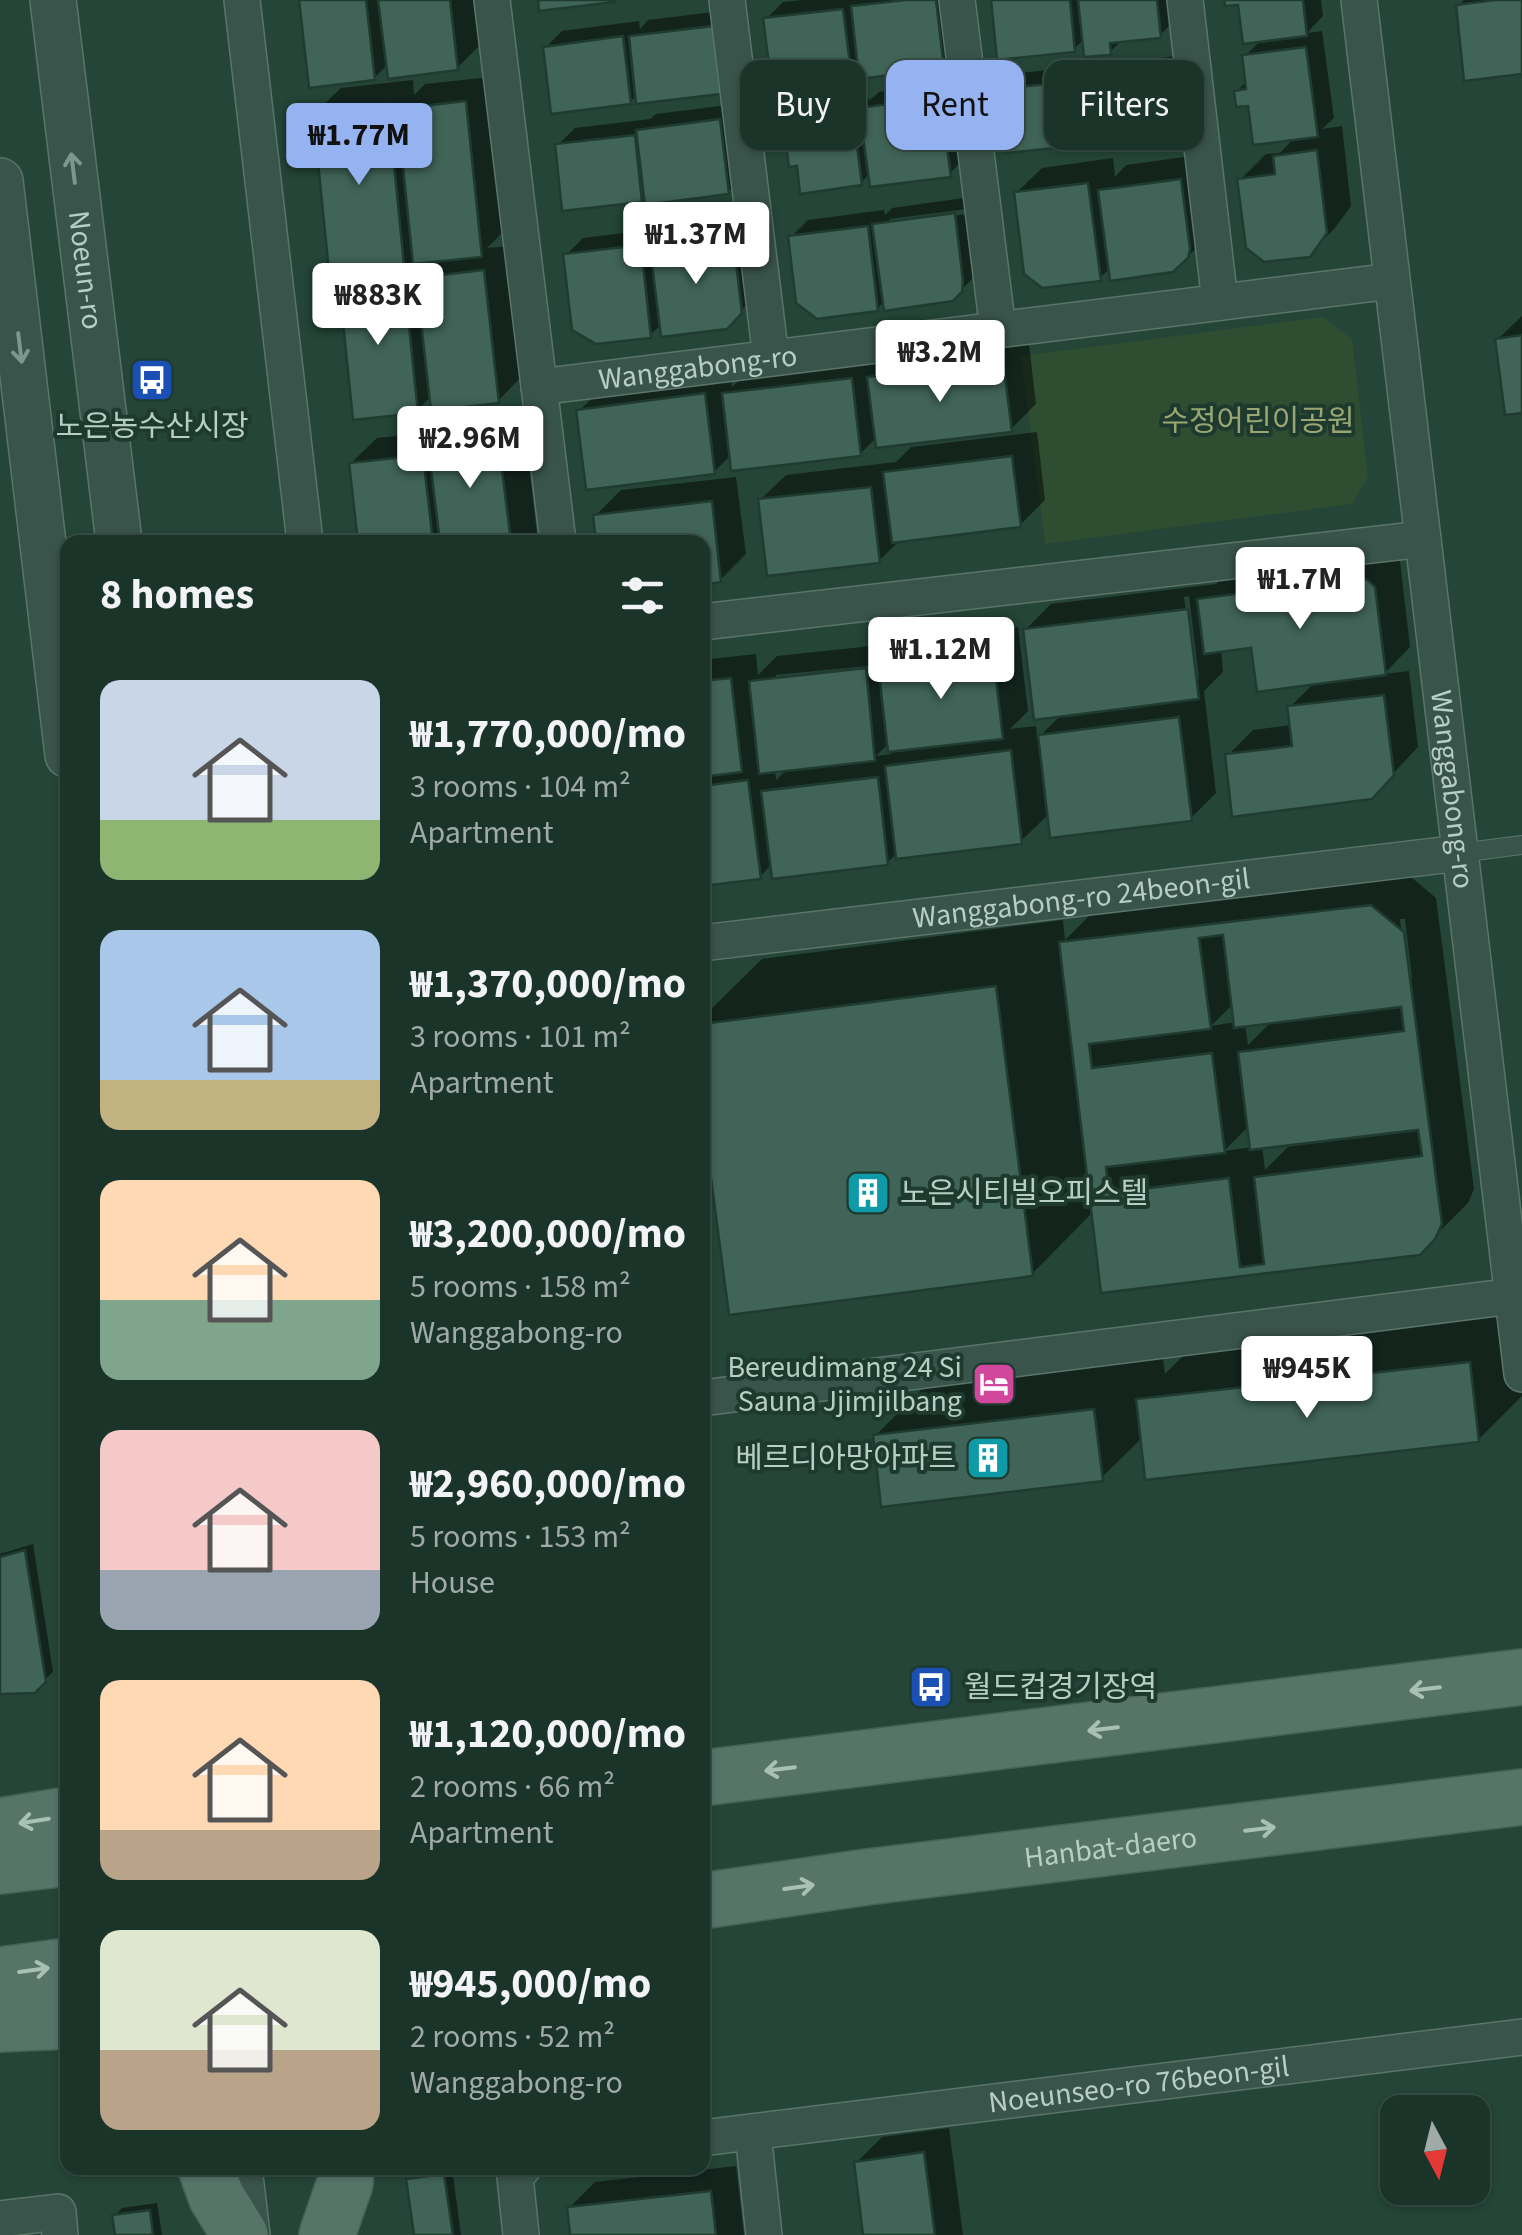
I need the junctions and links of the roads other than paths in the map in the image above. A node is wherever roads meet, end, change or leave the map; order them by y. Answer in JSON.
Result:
{"nodes":[{"id":1,"x":53,"y":0,"type":"edge"},
{"id":2,"x":242,"y":0,"type":"edge"},
{"id":3,"x":492,"y":0,"type":"edge"},
{"id":4,"x":727,"y":0,"type":"edge"},
{"id":5,"x":957,"y":0,"type":"edge"},
{"id":6,"x":1185,"y":0,"type":"edge"},
{"id":7,"x":1358,"y":0,"type":"edge"},
{"id":8,"x":0,"y":182,"type":"edge"},
{"id":9,"x":1392,"y":281,"type":"junction"},
{"id":10,"x":1220,"y":302,"type":"junction"},
{"id":11,"x":998,"y":330,"type":"junction"},
{"id":12,"x":771,"y":358,"type":"junction"},
{"id":13,"x":539,"y":387,"type":"junction"},
{"id":14,"x":118,"y":535,"type":"edge"},
{"id":15,"x":304,"y":535,"type":"edge"},
{"id":16,"x":557,"y":535,"type":"edge"},
{"id":17,"x":1422,"y":539,"type":"junction"},
{"id":18,"x":710,"y":621,"type":"edge"},
{"id":19,"x":60,"y":688,"type":"edge"},
{"id":20,"x":1522,"y":845,"type":"edge"},
{"id":21,"x":1460,"y":852,"type":"junction"},
{"id":22,"x":710,"y":941,"type":"edge"},
{"id":23,"x":1513,"y":1296,"type":"junction"},
{"id":24,"x":1522,"y":1374,"type":"edge"},
{"id":25,"x":710,"y":1397,"type":"edge"},
{"id":26,"x":1522,"y":1677,"type":"edge"},
{"id":27,"x":710,"y":1777,"type":"edge"},
{"id":28,"x":1522,"y":1798,"type":"edge"},
{"id":29,"x":60,"y":1816,"type":"edge"},
{"id":30,"x":0,"y":1826,"type":"edge"},
{"id":31,"x":60,"y":1859,"type":"edge"},
{"id":32,"x":0,"y":1866,"type":"edge"},
{"id":33,"x":710,"y":1899,"type":"edge"},
{"id":34,"x":60,"y":1967,"type":"edge"},
{"id":35,"x":0,"y":1975,"type":"edge"},
{"id":36,"x":60,"y":2021,"type":"edge"},
{"id":37,"x":0,"y":2024,"type":"edge"},
{"id":38,"x":1522,"y":2037,"type":"edge"},
{"id":39,"x":753,"y":2133,"type":"junction"},
{"id":40,"x":710,"y":2137,"type":"edge"},
{"id":41,"x":208,"y":2175,"type":"edge"},
{"id":42,"x":239,"y":2175,"type":"edge"},
{"id":43,"x":318,"y":2175,"type":"edge"},
{"id":44,"x":346,"y":2175,"type":"edge"},
{"id":45,"x":516,"y":2175,"type":"edge"},
{"id":46,"x":0,"y":2220,"type":"edge"},
{"id":47,"x":60,"y":2235,"type":"edge"},
{"id":48,"x":243,"y":2235,"type":"edge"},
{"id":49,"x":326,"y":2235,"type":"edge"},
{"id":50,"x":522,"y":2235,"type":"edge"},
{"id":51,"x":764,"y":2235,"type":"edge"}],
"edges":[{"from":14,"to":1,"type":"street","name":"Noeun-ro","one_way":true},
{"from":2,"to":15,"type":"street"},
{"from":3,"to":13,"type":"street"},
{"from":4,"to":12,"type":"street"},
{"from":5,"to":11,"type":"street"},
{"from":6,"to":10,"type":"street"},
{"from":7,"to":9,"type":"street","name":"Wanggabong-ro"},
{"from":8,"to":19,"type":"street","one_way":true},
{"from":9,"to":10,"type":"street","name":"Wanggabong-ro"},
{"from":9,"to":17,"type":"street","name":"Wanggabong-ro"},
{"from":10,"to":11,"type":"street","name":"Wanggabong-ro"},
{"from":11,"to":12,"type":"street","name":"Wanggabong-ro"},
{"from":12,"to":13,"type":"street","name":"Wanggabong-ro"},
{"from":13,"to":16,"type":"street"},
{"from":17,"to":18,"type":"street"},
{"from":17,"to":21,"type":"street","name":"Wanggabong-ro"},
{"from":20,"to":21,"type":"lane"},
{"from":21,"to":22,"type":"street","name":"Wanggabong-ro 24beon-gil"},
{"from":21,"to":23,"type":"street","name":"Wanggabong-ro"},
{"from":23,"to":24,"type":"street","name":"Wanggabong-ro"},
{"from":23,"to":25,"type":"street"},
{"from":26,"to":27,"type":"main road","one_way":true},
{"from":33,"to":28,"type":"main road","name":"Hanbat-daero","one_way":true},
{"from":29,"to":30,"type":"main road","one_way":true},
{"from":31,"to":32,"type":"main road"},
{"from":35,"to":34,"type":"main road","one_way":true},
{"from":36,"to":37,"type":"main road"},
{"from":38,"to":39,"type":"street","name":"Noeunseo-ro 76beon-gil"},
{"from":39,"to":40,"type":"street","name":"Noeunseo-ro 76beon-gil"},
{"from":39,"to":51,"type":"street"},
{"from":41,"to":48,"type":"main road"},
{"from":42,"to":48,"type":"street"},
{"from":43,"to":49,"type":"street"},
{"from":44,"to":49,"type":"main road"},
{"from":45,"to":50,"type":"street"},
{"from":46,"to":47,"type":"street"}]}
